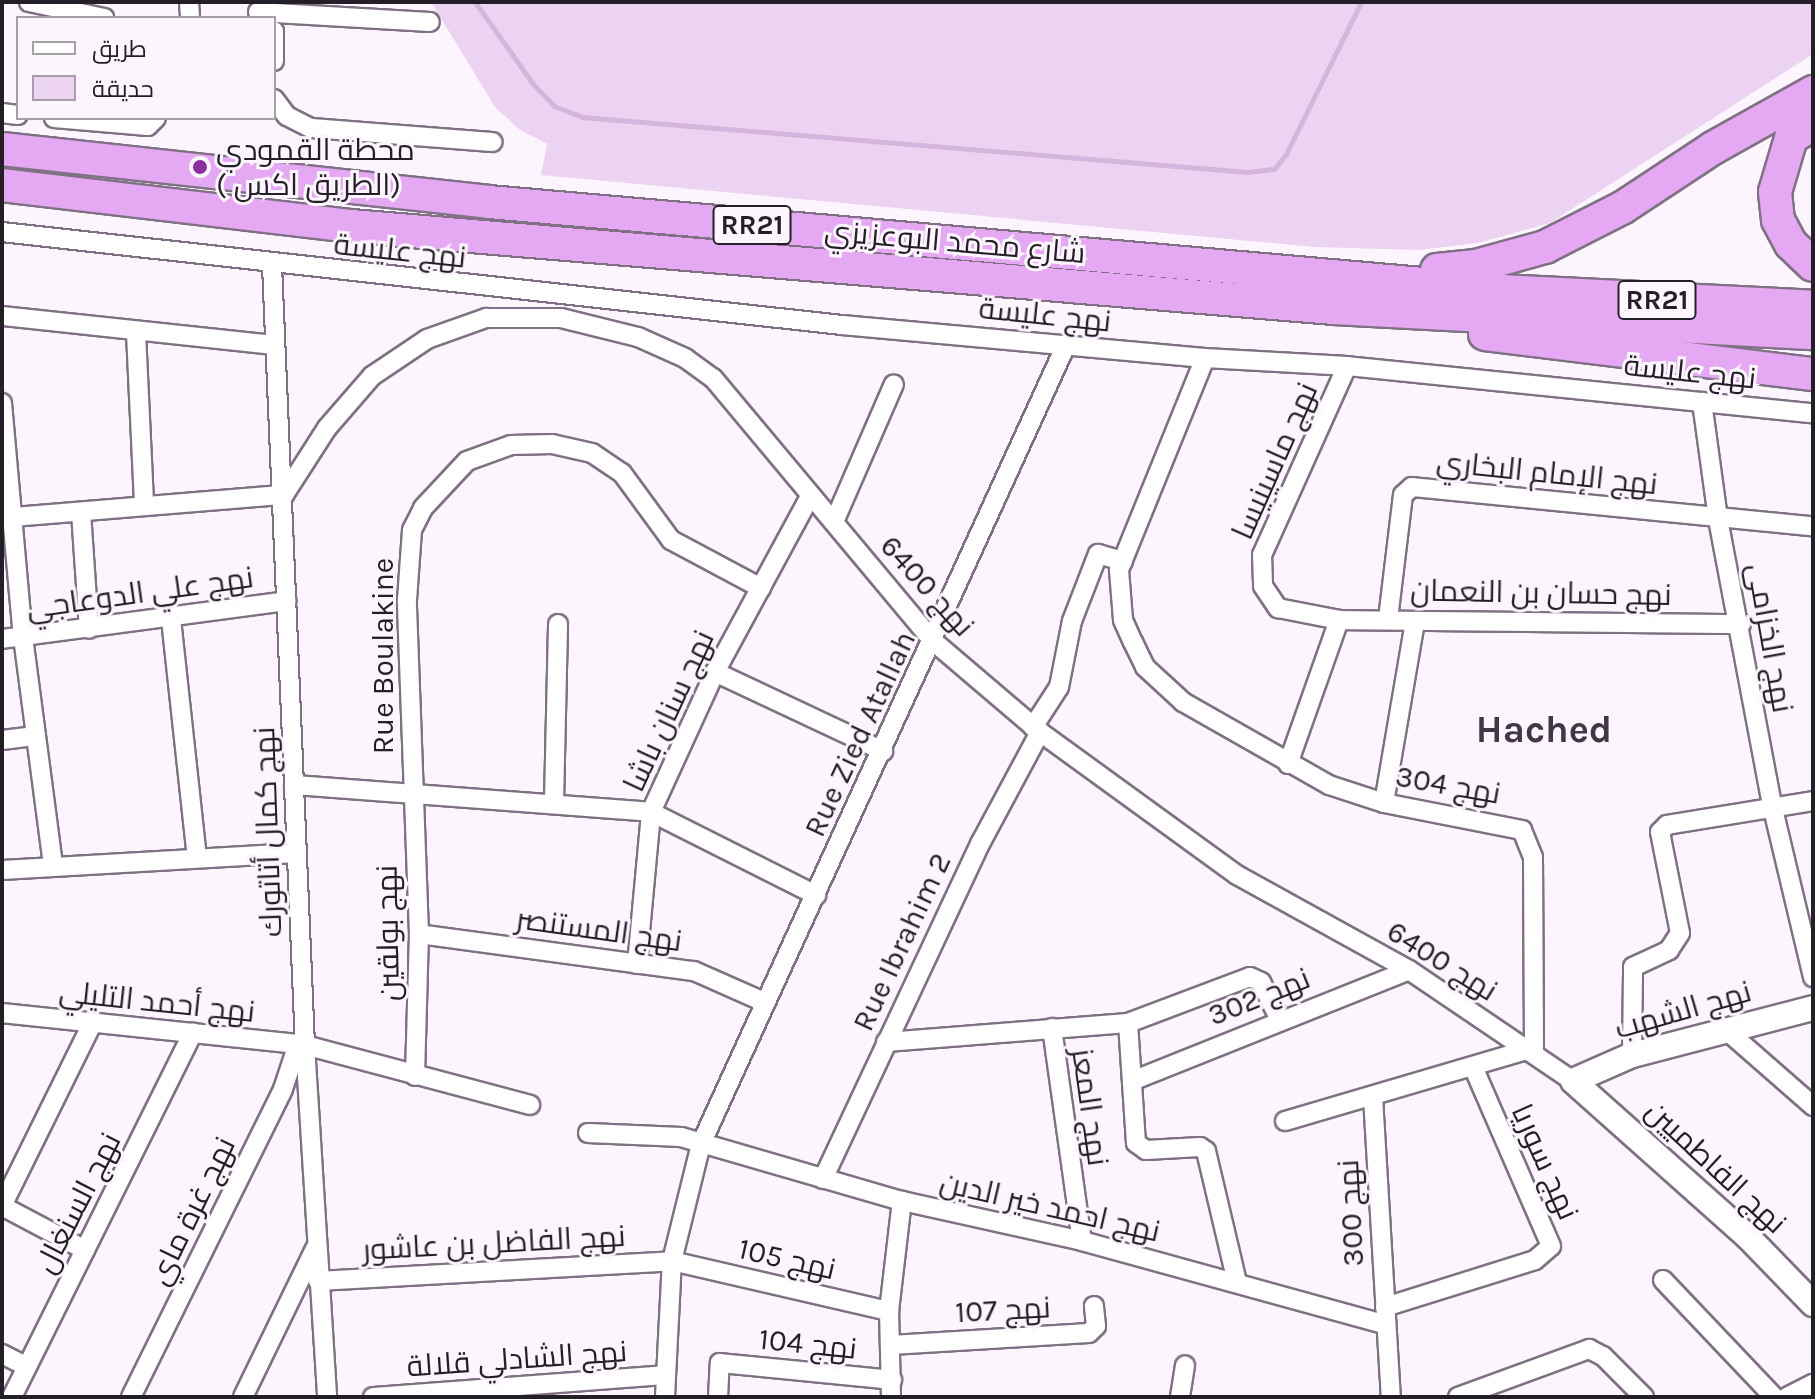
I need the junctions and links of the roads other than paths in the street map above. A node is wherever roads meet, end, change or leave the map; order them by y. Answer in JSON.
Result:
{"nodes":[{"id":1,"x":29,"y":2,"type":"edge"},
{"id":2,"x":258,"y":11,"type":"edge"},
{"id":3,"x":95,"y":16,"type":"edge"},
{"id":4,"x":430,"y":22,"type":"dead end"},
{"id":5,"x":1813,"y":82,"type":"edge"},
{"id":6,"x":1813,"y":92,"type":"edge"},
{"id":7,"x":276,"y":102,"type":"edge"},
{"id":8,"x":1769,"y":116,"type":"junction"},
{"id":9,"x":78,"y":120,"type":"edge"},
{"id":10,"x":154,"y":120,"type":"edge"},
{"id":11,"x":1813,"y":124,"type":"edge"},
{"id":12,"x":492,"y":142,"type":"dead end"},
{"id":13,"x":2,"y":149,"type":"edge"},
{"id":14,"x":2,"y":185,"type":"edge"},
{"id":15,"x":2,"y":232,"type":"edge"},
{"id":16,"x":272,"y":265,"type":"junction"},
{"id":17,"x":1813,"y":265,"type":"edge"},
{"id":18,"x":1340,"y":275,"type":"junction"},
{"id":19,"x":561,"y":296,"type":"junction"},
{"id":20,"x":1502,"y":303,"type":"junction"},
{"id":21,"x":1813,"y":307,"type":"edge"},
{"id":22,"x":1333,"y":308,"type":"junction"},
{"id":23,"x":2,"y":316,"type":"edge"},
{"id":24,"x":561,"y":318,"type":"junction"},
{"id":25,"x":136,"y":333,"type":"junction"},
{"id":26,"x":1813,"y":333,"type":"edge"},
{"id":27,"x":274,"y":345,"type":"junction"},
{"id":28,"x":1066,"y":345,"type":"junction"},
{"id":29,"x":1205,"y":358,"type":"junction"},
{"id":30,"x":1347,"y":366,"type":"junction"},
{"id":31,"x":1813,"y":374,"type":"edge"},
{"id":32,"x":894,"y":384,"type":"dead end"},
{"id":33,"x":1702,"y":402,"type":"junction"},
{"id":34,"x":2,"y":403,"type":"edge"},
{"id":35,"x":1813,"y":413,"type":"edge"},
{"id":36,"x":279,"y":496,"type":"junction"},
{"id":37,"x":809,"y":498,"type":"junction"},
{"id":38,"x":144,"y":504,"type":"junction"},
{"id":39,"x":81,"y":512,"type":"junction"},
{"id":40,"x":7,"y":518,"type":"edge"},
{"id":41,"x":1718,"y":519,"type":"junction"},
{"id":42,"x":834,"y":522,"type":"junction"},
{"id":43,"x":1813,"y":526,"type":"edge"},
{"id":44,"x":1123,"y":561,"type":"junction"},
{"id":45,"x":761,"y":588,"type":"junction"},
{"id":46,"x":286,"y":601,"type":"junction"},
{"id":47,"x":171,"y":619,"type":"junction"},
{"id":48,"x":1388,"y":619,"type":"junction"},
{"id":49,"x":1339,"y":620,"type":"junction"},
{"id":50,"x":1415,"y":621,"type":"junction"},
{"id":51,"x":558,"y":624,"type":"dead end"},
{"id":52,"x":1741,"y":624,"type":"junction"},
{"id":53,"x":89,"y":629,"type":"junction"},
{"id":54,"x":23,"y":637,"type":"junction"},
{"id":55,"x":2,"y":639,"type":"edge"},
{"id":56,"x":933,"y":641,"type":"junction"},
{"id":57,"x":715,"y":672,"type":"junction"},
{"id":58,"x":1036,"y":730,"type":"junction"},
{"id":59,"x":36,"y":736,"type":"junction"},
{"id":60,"x":2,"y":740,"type":"edge"},
{"id":61,"x":883,"y":751,"type":"junction"},
{"id":62,"x":1288,"y":764,"type":"junction"},
{"id":63,"x":294,"y":785,"type":"junction"},
{"id":64,"x":411,"y":790,"type":"junction"},
{"id":65,"x":1813,"y":801,"type":"edge"},
{"id":66,"x":554,"y":802,"type":"junction"},
{"id":67,"x":1384,"y":803,"type":"junction"},
{"id":68,"x":1773,"y":809,"type":"junction"},
{"id":69,"x":651,"y":812,"type":"junction"},
{"id":70,"x":296,"y":853,"type":"junction"},
{"id":71,"x":197,"y":857,"type":"junction"},
{"id":72,"x":53,"y":865,"type":"junction"},
{"id":73,"x":2,"y":870,"type":"edge"},
{"id":74,"x":816,"y":895,"type":"junction"},
{"id":75,"x":419,"y":934,"type":"junction"},
{"id":76,"x":637,"y":964,"type":"junction"},
{"id":77,"x":1409,"y":970,"type":"junction"},
{"id":78,"x":1813,"y":977,"type":"edge"},
{"id":79,"x":764,"y":1002,"type":"junction"},
{"id":80,"x":1813,"y":1008,"type":"edge"},
{"id":81,"x":2,"y":1013,"type":"edge"},
{"id":82,"x":1279,"y":1018,"type":"junction"},
{"id":83,"x":1128,"y":1023,"type":"junction"},
{"id":84,"x":92,"y":1024,"type":"junction"},
{"id":85,"x":1052,"y":1028,"type":"junction"},
{"id":86,"x":1725,"y":1029,"type":"junction"},
{"id":87,"x":193,"y":1033,"type":"junction"},
{"id":88,"x":886,"y":1042,"type":"junction"},
{"id":89,"x":301,"y":1046,"type":"junction"},
{"id":90,"x":1530,"y":1052,"type":"junction"},
{"id":91,"x":1632,"y":1055,"type":"junction"},
{"id":92,"x":1474,"y":1069,"type":"junction"},
{"id":93,"x":415,"y":1076,"type":"junction"},
{"id":94,"x":1132,"y":1081,"type":"junction"},
{"id":95,"x":1573,"y":1081,"type":"junction"},
{"id":96,"x":1373,"y":1097,"type":"junction"},
{"id":97,"x":530,"y":1105,"type":"dead end"},
{"id":98,"x":1813,"y":1106,"type":"edge"},
{"id":99,"x":1285,"y":1121,"type":"dead end"},
{"id":100,"x":588,"y":1133,"type":"dead end"},
{"id":101,"x":701,"y":1144,"type":"junction"},
{"id":102,"x":823,"y":1179,"type":"junction"},
{"id":103,"x":902,"y":1201,"type":"junction"},
{"id":104,"x":2,"y":1206,"type":"edge"},
{"id":105,"x":1082,"y":1241,"type":"junction"},
{"id":106,"x":317,"y":1246,"type":"junction"},
{"id":107,"x":85,"y":1250,"type":"junction"},
{"id":108,"x":672,"y":1261,"type":"junction"},
{"id":109,"x":1663,"y":1280,"type":"dead end"},
{"id":110,"x":318,"y":1281,"type":"junction"},
{"id":111,"x":1237,"y":1282,"type":"junction"},
{"id":112,"x":1813,"y":1304,"type":"edge"},
{"id":113,"x":1094,"y":1306,"type":"dead end"},
{"id":114,"x":889,"y":1311,"type":"junction"},
{"id":115,"x":1386,"y":1316,"type":"junction"},
{"id":116,"x":891,"y":1345,"type":"junction"},
{"id":117,"x":2,"y":1354,"type":"edge"},
{"id":118,"x":1185,"y":1365,"type":"dead end"},
{"id":119,"x":26,"y":1366,"type":"junction"},
{"id":120,"x":665,"y":1375,"type":"junction"},
{"id":121,"x":1813,"y":1384,"type":"edge"},
{"id":122,"x":892,"y":1389,"type":"edge"},
{"id":123,"x":524,"y":1393,"type":"edge"},
{"id":124,"x":12,"y":1397,"type":"edge"},
{"id":125,"x":131,"y":1397,"type":"edge"},
{"id":126,"x":243,"y":1397,"type":"edge"},
{"id":127,"x":327,"y":1397,"type":"edge"},
{"id":128,"x":373,"y":1397,"type":"edge"},
{"id":129,"x":665,"y":1397,"type":"edge"},
{"id":130,"x":718,"y":1397,"type":"edge"},
{"id":131,"x":1180,"y":1397,"type":"edge"},
{"id":132,"x":1391,"y":1397,"type":"edge"},
{"id":133,"x":1458,"y":1397,"type":"edge"},
{"id":134,"x":1644,"y":1397,"type":"edge"},
{"id":135,"x":1774,"y":1397,"type":"edge"},
{"id":136,"x":1787,"y":1397,"type":"edge"}],
"edges":[{"from":1,"to":3,"type":"street"},
{"from":2,"to":4,"type":"street"},
{"from":5,"to":8,"type":"highway"},
{"from":6,"to":8,"type":"highway"},
{"from":7,"to":12,"type":"street"},
{"from":8,"to":18,"type":"highway"},
{"from":9,"to":10,"type":"street"},
{"from":11,"to":17,"type":"highway"},
{"from":13,"to":18,"type":"highway","name":"شارع محمد البوعزيزي","number":"RR21"},
{"from":14,"to":22,"type":"highway","name":"شارع محمد البوعزيزي","number":"RR21"},
{"from":15,"to":16,"type":"street","name":"نهج عليسة"},
{"from":16,"to":19,"type":"street","name":"نهج عليسة"},
{"from":16,"to":27,"type":"street","name":"نهج كمال أتاتورك"},
{"from":18,"to":20,"type":"highway","name":"شارع محمد البوعزيزي","number":"RR21"},
{"from":19,"to":24,"type":"street"},
{"from":19,"to":28,"type":"street","name":"نهج عليسة"},
{"from":20,"to":21,"type":"highway","name":"شارع محمد البوعزيزي","number":"RR21"},
{"from":20,"to":22,"type":"highway","name":"شارع محمد البوعزيزي","number":"RR21"},
{"from":20,"to":26,"type":"highway","name":"شارع محمد البوعزيزي","number":"RR21"},
{"from":22,"to":31,"type":"highway"},
{"from":23,"to":25,"type":"street"},
{"from":24,"to":36,"type":"street","name":"نهج 6400"},
{"from":24,"to":37,"type":"street","name":"نهج 6400"},
{"from":25,"to":27,"type":"street"},
{"from":25,"to":38,"type":"street"},
{"from":27,"to":36,"type":"street","name":"نهج كمال أتاتورك"},
{"from":28,"to":29,"type":"street","name":"نهج عليسة"},
{"from":28,"to":56,"type":"street","name":"Rue Zied Atallah"},
{"from":29,"to":30,"type":"street","name":"نهج عليسة"},
{"from":29,"to":44,"type":"street","name":"نهج 304"},
{"from":30,"to":33,"type":"street","name":"نهج عليسة"},
{"from":30,"to":49,"type":"street","name":"نهج ماسينيسا"},
{"from":32,"to":42,"type":"street"},
{"from":33,"to":35,"type":"street","name":"نهج عليسة"},
{"from":33,"to":41,"type":"street","name":"نهج الخزامى"},
{"from":34,"to":40,"type":"street"},
{"from":36,"to":38,"type":"street"},
{"from":36,"to":46,"type":"street","name":"نهج كمال أتاتورك"},
{"from":37,"to":42,"type":"street","name":"نهج 6400"},
{"from":37,"to":45,"type":"street","name":"نهج سنان باشا"},
{"from":38,"to":39,"type":"street"},
{"from":39,"to":40,"type":"street"},
{"from":39,"to":53,"type":"street"},
{"from":40,"to":54,"type":"street"},
{"from":41,"to":43,"type":"street","name":"نهج الإمام البخاري"},
{"from":41,"to":48,"type":"street","name":"نهج الإمام البخاري"},
{"from":41,"to":52,"type":"street","name":"نهج الخزامى"},
{"from":42,"to":56,"type":"street","name":"نهج 6400"},
{"from":44,"to":58,"type":"street","name":"Rue Ibrahim 2"},
{"from":44,"to":62,"type":"street","name":"نهج 304"},
{"from":45,"to":57,"type":"street","name":"نهج سنان باشا"},
{"from":45,"to":64,"type":"street","name":"Rue Boulakine"},
{"from":46,"to":47,"type":"street","name":"نهج علي الدوعاجي"},
{"from":46,"to":63,"type":"street","name":"نهج كمال أتاتورك"},
{"from":47,"to":53,"type":"street","name":"نهج علي الدوعاجي"},
{"from":47,"to":71,"type":"street"},
{"from":48,"to":49,"type":"street","name":"نهج حسان بن النعمان"},
{"from":48,"to":50,"type":"street","name":"نهج حسان بن النعمان"},
{"from":49,"to":62,"type":"street"},
{"from":50,"to":52,"type":"street","name":"نهج حسان بن النعمان"},
{"from":50,"to":67,"type":"street"},
{"from":51,"to":66,"type":"street"},
{"from":52,"to":68,"type":"street","name":"نهج الخزامى"},
{"from":53,"to":54,"type":"street","name":"نهج علي الدوعاجي"},
{"from":54,"to":55,"type":"street","name":"نهج علي الدوعاجي"},
{"from":54,"to":59,"type":"street"},
{"from":56,"to":58,"type":"street","name":"نهج 6400"},
{"from":56,"to":61,"type":"street","name":"Rue Zied Atallah"},
{"from":57,"to":61,"type":"street"},
{"from":57,"to":69,"type":"street","name":"نهج سنان باشا"},
{"from":58,"to":77,"type":"street","name":"نهج 6400"},
{"from":58,"to":88,"type":"street","name":"Rue Ibrahim 2"},
{"from":59,"to":60,"type":"street"},
{"from":59,"to":72,"type":"street"},
{"from":61,"to":74,"type":"street","name":"Rue Zied Atallah"},
{"from":62,"to":67,"type":"street","name":"نهج 304"},
{"from":63,"to":64,"type":"street"},
{"from":63,"to":70,"type":"street","name":"نهج كمال أتاتورك"},
{"from":64,"to":66,"type":"street"},
{"from":64,"to":75,"type":"street","name":"نهج بولقين"},
{"from":65,"to":68,"type":"street"},
{"from":66,"to":69,"type":"street"},
{"from":67,"to":90,"type":"street","name":"نهج 304"},
{"from":68,"to":78,"type":"street","name":"نهج الخزامى"},
{"from":68,"to":91,"type":"street"},
{"from":69,"to":74,"type":"street"},
{"from":69,"to":76,"type":"street","name":"نهج سنان باشا"},
{"from":70,"to":71,"type":"street"},
{"from":70,"to":89,"type":"street","name":"نهج كمال أتاتورك"},
{"from":71,"to":72,"type":"street"},
{"from":72,"to":73,"type":"street"},
{"from":74,"to":79,"type":"street","name":"Rue Zied Atallah"},
{"from":75,"to":76,"type":"street","name":"نهج المستنصر"},
{"from":75,"to":93,"type":"street","name":"نهج بولقين"},
{"from":76,"to":79,"type":"street","name":"نهج المستنصر"},
{"from":77,"to":82,"type":"street","name":"نهج 302"},
{"from":77,"to":90,"type":"street","name":"نهج 6400"},
{"from":79,"to":101,"type":"street","name":"Rue Zied Atallah"},
{"from":80,"to":86,"type":"street","name":"نهج الشهب"},
{"from":81,"to":84,"type":"street","name":"نهج أحمد التليلي"},
{"from":82,"to":83,"type":"street"},
{"from":82,"to":94,"type":"street","name":"نهج 302"},
{"from":83,"to":85,"type":"street"},
{"from":83,"to":94,"type":"street"},
{"from":84,"to":87,"type":"street","name":"نهج أحمد التليلي"},
{"from":84,"to":104,"type":"street"},
{"from":85,"to":88,"type":"street"},
{"from":85,"to":105,"type":"street","name":"نهج المعز"},
{"from":86,"to":91,"type":"street","name":"نهج الشهب"},
{"from":86,"to":98,"type":"street"},
{"from":87,"to":89,"type":"street","name":"نهج أحمد التليلي"},
{"from":87,"to":107,"type":"street","name":"نهج السنغال"},
{"from":88,"to":102,"type":"street","name":"Rue Ibrahim 2"},
{"from":89,"to":93,"type":"street"},
{"from":89,"to":106,"type":"street","name":"نهج كمال أتاتورك"},
{"from":89,"to":125,"type":"street","name":"نهج غرة ماي"},
{"from":90,"to":92,"type":"street"},
{"from":90,"to":95,"type":"street","name":"نهج 6400"},
{"from":91,"to":95,"type":"street","name":"نهج الشهب"},
{"from":92,"to":96,"type":"street"},
{"from":92,"to":115,"type":"street","name":"نهج سوريا"},
{"from":93,"to":97,"type":"street"},
{"from":94,"to":111,"type":"street"},
{"from":95,"to":112,"type":"street","name":"نهج الفاطميين"},
{"from":96,"to":99,"type":"street"},
{"from":96,"to":115,"type":"street","name":"نهج 300"},
{"from":100,"to":101,"type":"street","name":"نهج احمد خير الدين"},
{"from":101,"to":102,"type":"street","name":"نهج احمد خير الدين"},
{"from":101,"to":108,"type":"street","name":"Rue Zied Atallah"},
{"from":102,"to":103,"type":"street","name":"نهج احمد خير الدين"},
{"from":103,"to":105,"type":"street","name":"نهج احمد خير الدين"},
{"from":103,"to":114,"type":"street"},
{"from":104,"to":107,"type":"street"},
{"from":105,"to":111,"type":"street","name":"نهج احمد خير الدين"},
{"from":106,"to":110,"type":"street","name":"نهج كمال أتاتورك"},
{"from":106,"to":126,"type":"street"},
{"from":107,"to":119,"type":"street","name":"نهج السنغال"},
{"from":108,"to":110,"type":"street","name":"نهج الفاضل بن عاشور"},
{"from":108,"to":114,"type":"street","name":"نهج 105"},
{"from":108,"to":120,"type":"street","name":"Rue Zied Atallah"},
{"from":109,"to":135,"type":"street"},
{"from":110,"to":127,"type":"street","name":"نهج كمال أتاتورك"},
{"from":111,"to":115,"type":"street","name":"نهج احمد خير الدين"},
{"from":113,"to":116,"type":"street","name":"نهج 107"},
{"from":114,"to":116,"type":"street"},
{"from":115,"to":132,"type":"street","name":"نهج 300"},
{"from":116,"to":122,"type":"street"},
{"from":117,"to":119,"type":"street"},
{"from":118,"to":131,"type":"street"},
{"from":119,"to":124,"type":"street","name":"نهج السنغال"},
{"from":120,"to":123,"type":"street","name":"نهج الشادلي قلالة"},
{"from":120,"to":129,"type":"street","name":"Rue Zied Atallah"},
{"from":121,"to":136,"type":"street"},
{"from":122,"to":130,"type":"street","name":"نهج 104"},
{"from":123,"to":128,"type":"street","name":"نهج الشادلي قلالة"},
{"from":133,"to":134,"type":"street"}]}
